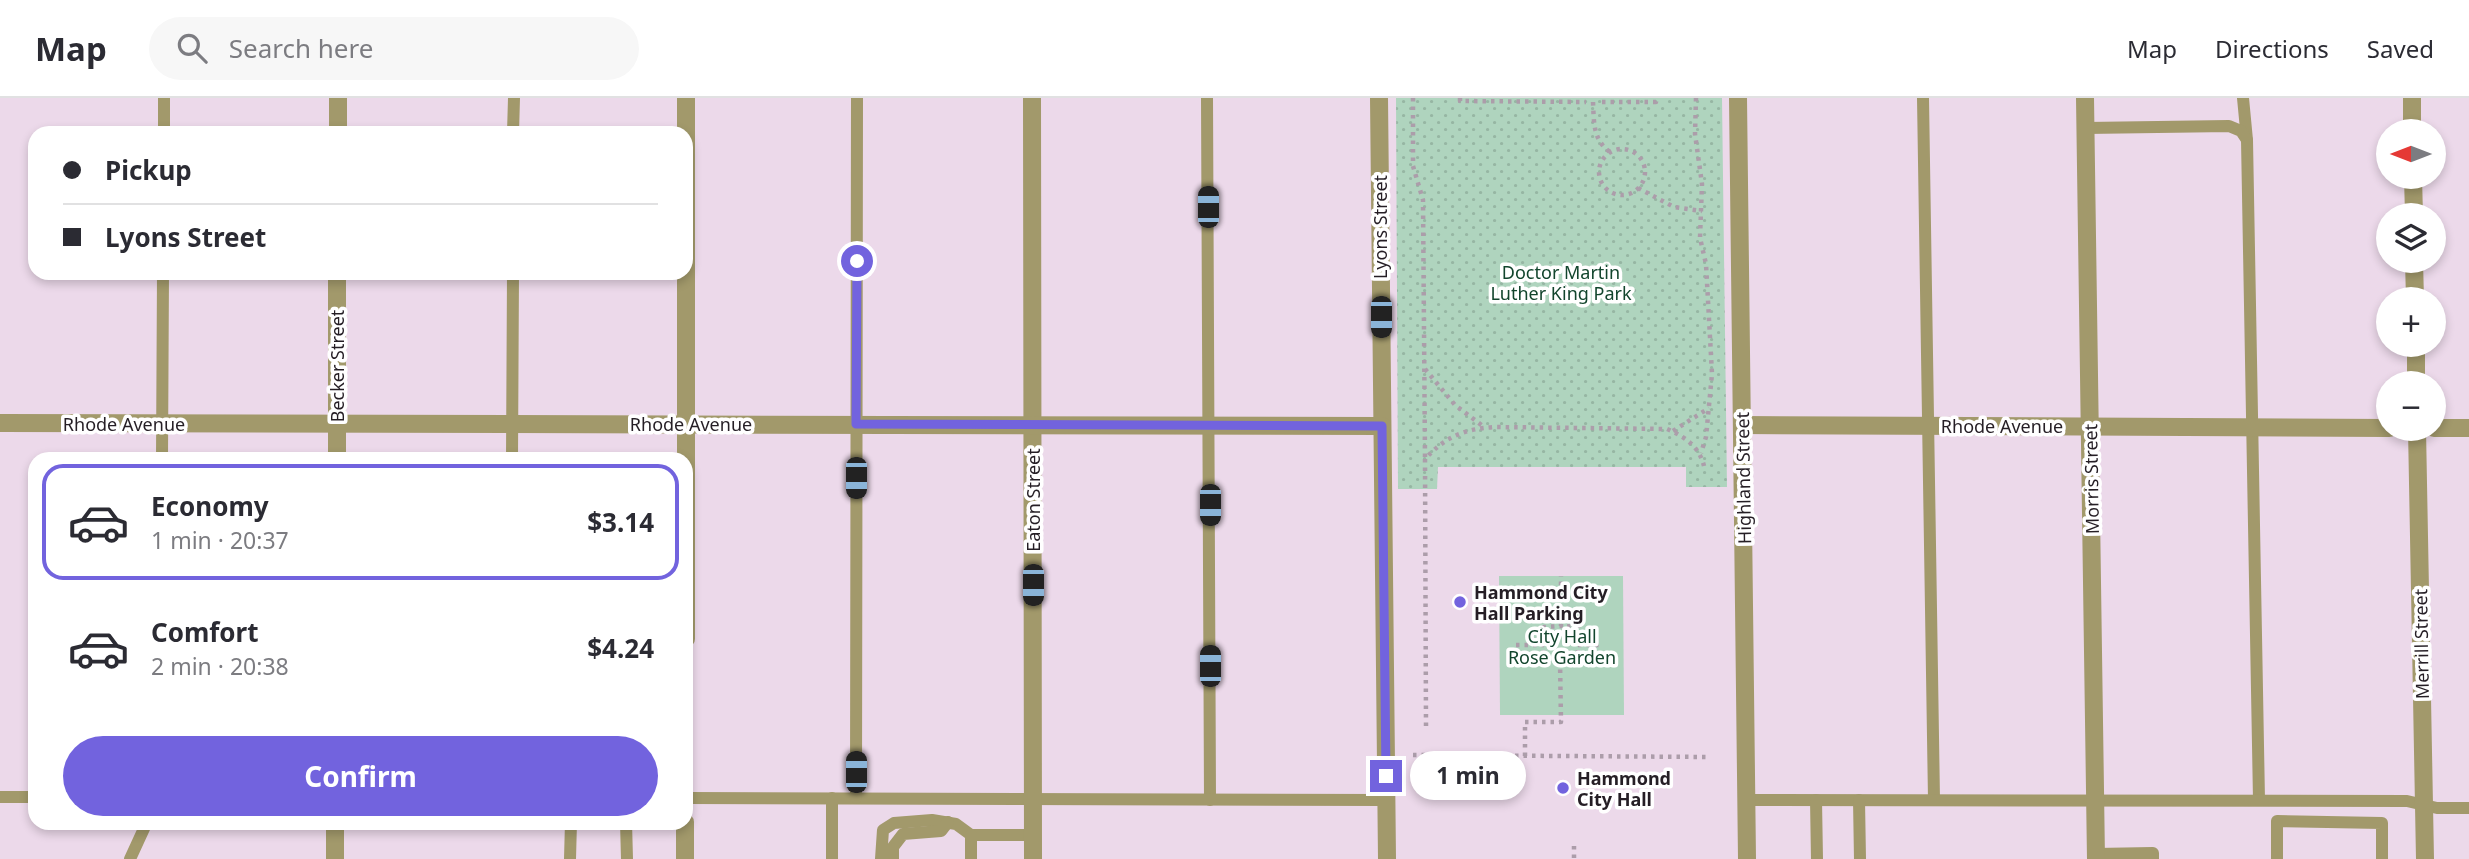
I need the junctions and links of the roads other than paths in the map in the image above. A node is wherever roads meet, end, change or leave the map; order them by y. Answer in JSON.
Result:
{"nodes":[{"id":1,"x":164,"y":98,"type":"edge"},
{"id":2,"x":338,"y":98,"type":"edge"},
{"id":3,"x":514,"y":98,"type":"edge"},
{"id":4,"x":686,"y":98,"type":"edge"},
{"id":5,"x":857,"y":98,"type":"edge"},
{"id":6,"x":1032,"y":98,"type":"edge"},
{"id":7,"x":1207,"y":98,"type":"edge"},
{"id":8,"x":1379,"y":98,"type":"edge"},
{"id":9,"x":1738,"y":98,"type":"edge"},
{"id":10,"x":1923,"y":98,"type":"edge"},
{"id":11,"x":2085,"y":98,"type":"edge"},
{"id":12,"x":2243,"y":98,"type":"edge"},
{"id":13,"x":2412,"y":98,"type":"edge"},
{"id":14,"x":2412,"y":119,"type":"edge"},
{"id":15,"x":164,"y":126,"type":"edge"},
{"id":16,"x":338,"y":126,"type":"edge"},
{"id":17,"x":513,"y":126,"type":"edge"},
{"id":18,"x":686,"y":126,"type":"edge"},
{"id":19,"x":2086,"y":128,"type":"junction"},
{"id":20,"x":2247,"y":139,"type":"junction"},
{"id":21,"x":163,"y":280,"type":"edge"},
{"id":22,"x":337,"y":280,"type":"edge"},
{"id":23,"x":513,"y":280,"type":"edge"},
{"id":24,"x":687,"y":280,"type":"edge"},
{"id":25,"x":0,"y":423,"type":"edge"},
{"id":26,"x":162,"y":424,"type":"junction"},
{"id":27,"x":688,"y":424,"type":"junction"},
{"id":28,"x":856,"y":424,"type":"junction"},
{"id":29,"x":1033,"y":424,"type":"junction"},
{"id":30,"x":337,"y":425,"type":"junction"},
{"id":31,"x":512,"y":425,"type":"junction"},
{"id":32,"x":1210,"y":425,"type":"junction"},
{"id":33,"x":1742,"y":425,"type":"junction"},
{"id":34,"x":1382,"y":426,"type":"junction"},
{"id":35,"x":1928,"y":426,"type":"junction"},
{"id":36,"x":2090,"y":427,"type":"junction"},
{"id":37,"x":2254,"y":427,"type":"junction"},
{"id":38,"x":2376,"y":428,"type":"edge"},
{"id":39,"x":2446,"y":428,"type":"edge"},
{"id":40,"x":2469,"y":428,"type":"edge"},
{"id":41,"x":2417,"y":441,"type":"edge"},
{"id":42,"x":162,"y":452,"type":"edge"},
{"id":43,"x":337,"y":452,"type":"edge"},
{"id":44,"x":512,"y":452,"type":"edge"},
{"id":45,"x":688,"y":452,"type":"edge"},
{"id":46,"x":0,"y":797,"type":"edge"},
{"id":47,"x":28,"y":797,"type":"edge"},
{"id":48,"x":693,"y":798,"type":"edge"},
{"id":49,"x":832,"y":799,"type":"junction"},
{"id":50,"x":856,"y":799,"type":"junction"},
{"id":51,"x":1033,"y":799,"type":"junction"},
{"id":52,"x":1210,"y":800,"type":"junction"},
{"id":53,"x":1386,"y":800,"type":"junction"},
{"id":54,"x":1746,"y":800,"type":"junction"},
{"id":55,"x":1816,"y":800,"type":"junction"},
{"id":56,"x":1859,"y":800,"type":"junction"},
{"id":57,"x":1934,"y":800,"type":"junction"},
{"id":58,"x":2095,"y":800,"type":"junction"},
{"id":59,"x":2259,"y":800,"type":"junction"},
{"id":60,"x":2424,"y":805,"type":"junction"},
{"id":61,"x":2469,"y":808,"type":"edge"},
{"id":62,"x":948,"y":822,"type":"junction"},
{"id":63,"x":143,"y":830,"type":"edge"},
{"id":64,"x":335,"y":830,"type":"edge"},
{"id":65,"x":571,"y":830,"type":"edge"},
{"id":66,"x":626,"y":830,"type":"edge"},
{"id":67,"x":685,"y":830,"type":"edge"},
{"id":68,"x":971,"y":835,"type":"junction"},
{"id":69,"x":1033,"y":835,"type":"junction"},
{"id":70,"x":2096,"y":856,"type":"edge"},
{"id":71,"x":130,"y":859,"type":"edge"},
{"id":72,"x":335,"y":859,"type":"edge"},
{"id":73,"x":570,"y":859,"type":"edge"},
{"id":74,"x":627,"y":859,"type":"edge"},
{"id":75,"x":685,"y":859,"type":"edge"},
{"id":76,"x":832,"y":859,"type":"edge"},
{"id":77,"x":881,"y":859,"type":"edge"},
{"id":78,"x":893,"y":859,"type":"edge"},
{"id":79,"x":971,"y":859,"type":"edge"},
{"id":80,"x":1033,"y":859,"type":"edge"},
{"id":81,"x":1387,"y":859,"type":"edge"},
{"id":82,"x":1747,"y":859,"type":"edge"},
{"id":83,"x":1817,"y":859,"type":"edge"},
{"id":84,"x":1860,"y":859,"type":"edge"},
{"id":85,"x":2153,"y":859,"type":"edge"},
{"id":86,"x":2277,"y":859,"type":"edge"},
{"id":87,"x":2382,"y":859,"type":"edge"},
{"id":88,"x":2425,"y":859,"type":"edge"}],
"edges":[{"from":1,"to":15,"type":"lane"},
{"from":2,"to":16,"type":"street"},
{"from":3,"to":17,"type":"lane"},
{"from":4,"to":18,"type":"street"},
{"from":5,"to":28,"type":"lane"},
{"from":6,"to":29,"type":"street","name":"Eaton Street"},
{"from":7,"to":32,"type":"lane"},
{"from":8,"to":34,"type":"street","name":"Lyons Street"},
{"from":9,"to":33,"type":"street","name":"Highland Street"},
{"from":10,"to":35,"type":"lane"},
{"from":11,"to":19,"type":"street","name":"Morris Street"},
{"from":12,"to":20,"type":"lane"},
{"from":13,"to":14,"type":"street"},
{"from":19,"to":20,"type":"lane"},
{"from":19,"to":36,"type":"street","name":"Morris Street"},
{"from":20,"to":37,"type":"lane"},
{"from":21,"to":26,"type":"lane"},
{"from":22,"to":30,"type":"street","name":"Becker Street"},
{"from":23,"to":31,"type":"lane"},
{"from":24,"to":27,"type":"street"},
{"from":25,"to":26,"type":"street","name":"Rhode Avenue"},
{"from":26,"to":30,"type":"street","name":"Rhode Avenue"},
{"from":26,"to":42,"type":"lane"},
{"from":27,"to":28,"type":"street","name":"Rhode Avenue"},
{"from":27,"to":31,"type":"street","name":"Rhode Avenue"},
{"from":27,"to":45,"type":"street"},
{"from":28,"to":29,"type":"street","name":"Rhode Avenue"},
{"from":28,"to":50,"type":"lane"},
{"from":29,"to":32,"type":"street","name":"Rhode Avenue"},
{"from":29,"to":51,"type":"street","name":"Eaton Street"},
{"from":30,"to":31,"type":"street","name":"Rhode Avenue"},
{"from":30,"to":43,"type":"street","name":"Becker Street"},
{"from":31,"to":44,"type":"lane"},
{"from":32,"to":34,"type":"street","name":"Rhode Avenue"},
{"from":32,"to":52,"type":"lane"},
{"from":33,"to":35,"type":"street","name":"Rhode Avenue"},
{"from":33,"to":54,"type":"street","name":"Highland Street"},
{"from":34,"to":53,"type":"street","name":"Lyons Street"},
{"from":35,"to":36,"type":"street","name":"Rhode Avenue"},
{"from":35,"to":57,"type":"lane"},
{"from":36,"to":37,"type":"street","name":"Rhode Avenue"},
{"from":36,"to":58,"type":"street","name":"Morris Street"},
{"from":37,"to":38,"type":"street","name":"Rhode Avenue"},
{"from":37,"to":59,"type":"lane"},
{"from":39,"to":40,"type":"street"},
{"from":41,"to":60,"type":"street","name":"Merrill Street"},
{"from":46,"to":47,"type":"lane"},
{"from":48,"to":49,"type":"lane"},
{"from":49,"to":50,"type":"lane"},
{"from":49,"to":76,"type":"lane"},
{"from":50,"to":51,"type":"lane"},
{"from":51,"to":52,"type":"lane"},
{"from":51,"to":69,"type":"street","name":"Eaton Street"},
{"from":52,"to":53,"type":"lane"},
{"from":53,"to":81,"type":"street","name":"Lyons Street"},
{"from":54,"to":55,"type":"lane"},
{"from":54,"to":82,"type":"street","name":"Highland Street"},
{"from":55,"to":56,"type":"lane"},
{"from":55,"to":83,"type":"lane"},
{"from":56,"to":57,"type":"lane"},
{"from":56,"to":84,"type":"lane"},
{"from":57,"to":58,"type":"lane"},
{"from":58,"to":59,"type":"lane"},
{"from":58,"to":70,"type":"street","name":"Morris Street"},
{"from":59,"to":60,"type":"lane"},
{"from":60,"to":61,"type":"lane"},
{"from":60,"to":88,"type":"street","name":"Merrill Street"},
{"from":62,"to":68,"type":"lane"},
{"from":62,"to":77,"type":"lane"},
{"from":62,"to":78,"type":"lane"},
{"from":63,"to":71,"type":"lane"},
{"from":64,"to":72,"type":"street"},
{"from":65,"to":73,"type":"lane"},
{"from":66,"to":74,"type":"lane"},
{"from":67,"to":75,"type":"street"},
{"from":68,"to":69,"type":"lane"},
{"from":68,"to":79,"type":"lane"},
{"from":69,"to":80,"type":"street","name":"Eaton Street"},
{"from":70,"to":85,"type":"lane"},
{"from":86,"to":87,"type":"lane"}]}
